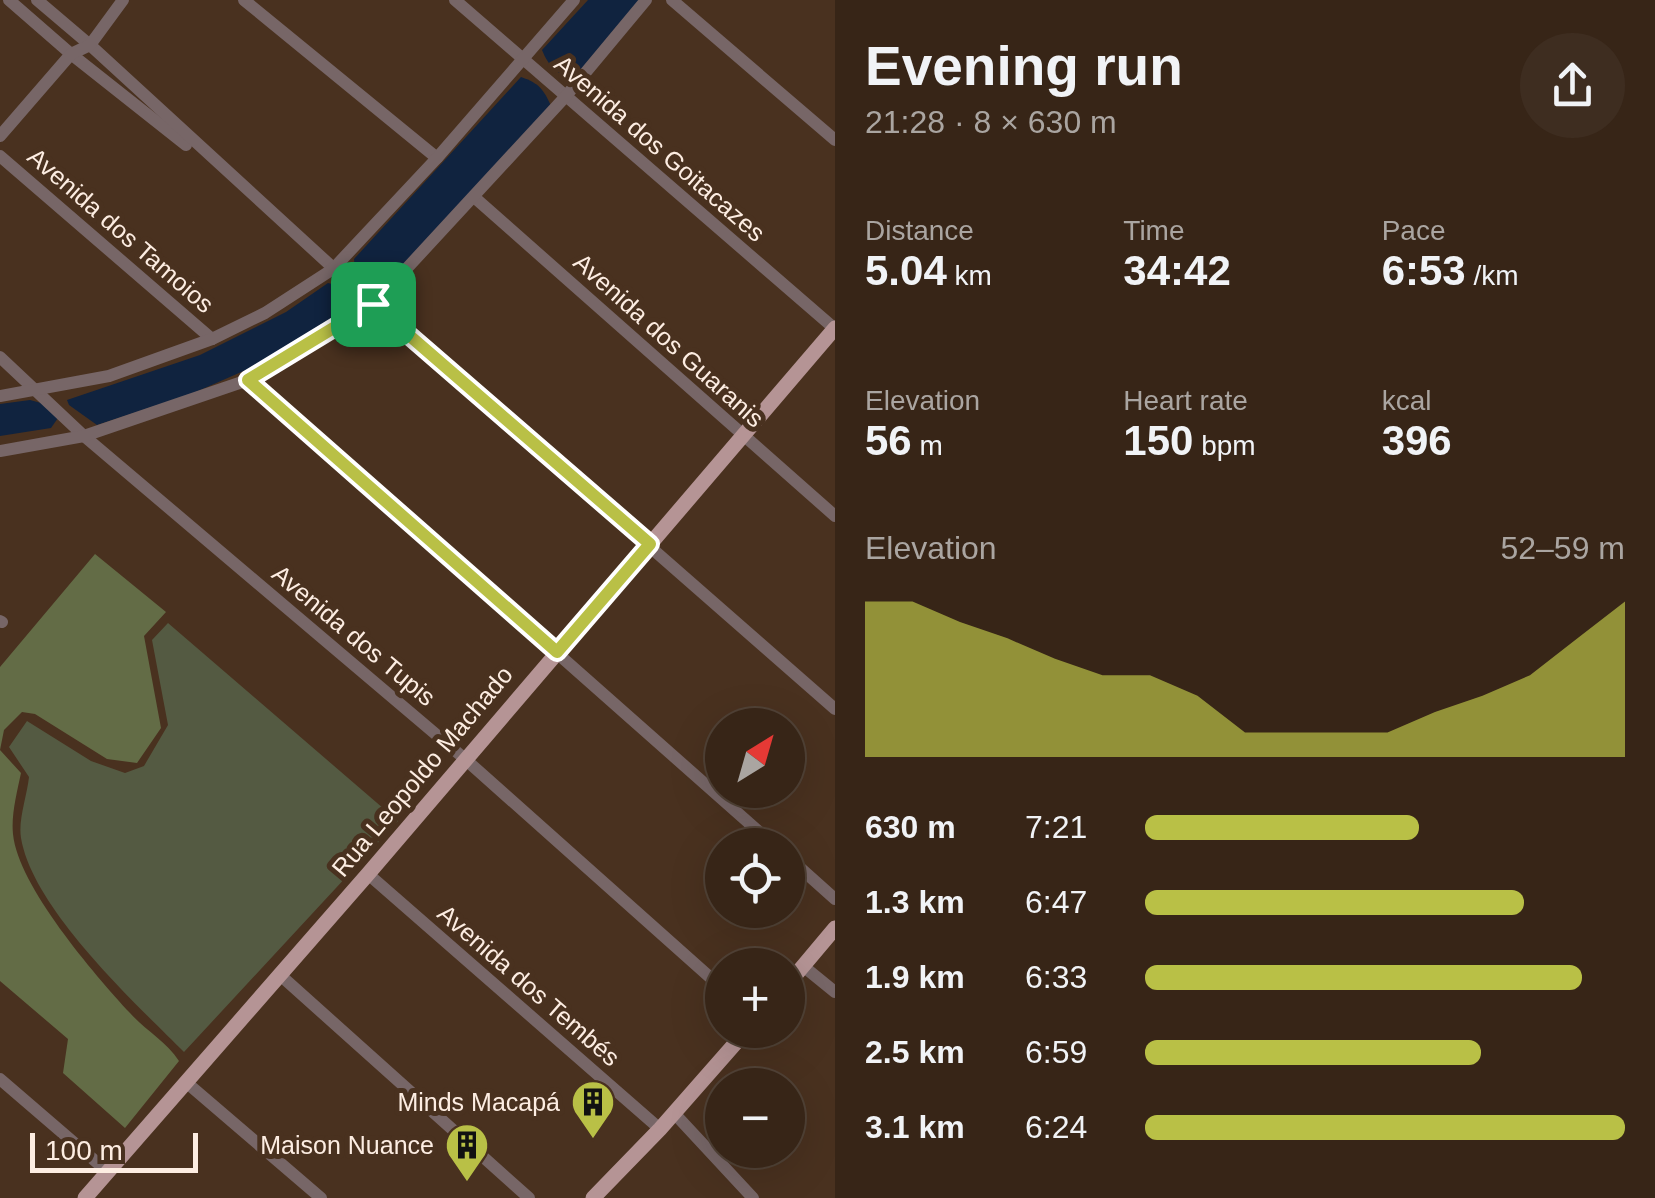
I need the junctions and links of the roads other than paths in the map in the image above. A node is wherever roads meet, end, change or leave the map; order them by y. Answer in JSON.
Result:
{"nodes":[{"id":1,"x":9,"y":0,"type":"edge"},
{"id":2,"x":37,"y":0,"type":"edge"},
{"id":3,"x":123,"y":0,"type":"edge"},
{"id":4,"x":244,"y":0,"type":"edge"},
{"id":5,"x":455,"y":0,"type":"edge"},
{"id":6,"x":574,"y":0,"type":"edge"},
{"id":7,"x":646,"y":0,"type":"edge"},
{"id":8,"x":672,"y":0,"type":"edge"},
{"id":9,"x":90,"y":45,"type":"junction"},
{"id":10,"x":71,"y":54,"type":"junction"},
{"id":11,"x":524,"y":60,"type":"junction"},
{"id":12,"x":564,"y":94,"type":"junction"},
{"id":13,"x":0,"y":136,"type":"edge"},
{"id":14,"x":835,"y":140,"type":"edge"},
{"id":15,"x":0,"y":156,"type":"edge"},
{"id":16,"x":437,"y":158,"type":"junction"},
{"id":17,"x":251,"y":196,"type":"junction"},
{"id":18,"x":474,"y":197,"type":"junction"},
{"id":19,"x":337,"y":272,"type":"junction"},
{"id":20,"x":369,"y":301,"type":"junction"},
{"id":21,"x":835,"y":329,"type":"edge"},
{"id":22,"x":212,"y":339,"type":"junction"},
{"id":23,"x":0,"y":357,"type":"edge"},
{"id":24,"x":248,"y":380,"type":"junction"},
{"id":25,"x":36,"y":391,"type":"junction"},
{"id":26,"x":0,"y":396,"type":"edge"},
{"id":27,"x":82,"y":434,"type":"junction"},
{"id":28,"x":742,"y":435,"type":"junction"},
{"id":29,"x":0,"y":451,"type":"edge"},
{"id":30,"x":835,"y":516,"type":"edge"},
{"id":31,"x":650,"y":544,"type":"junction"},
{"id":32,"x":557,"y":652,"type":"junction"},
{"id":33,"x":835,"y":710,"type":"edge"},
{"id":34,"x":465,"y":759,"type":"junction"},
{"id":35,"x":755,"y":828,"type":"edge"},
{"id":36,"x":805,"y":872,"type":"edge"},
{"id":37,"x":368,"y":874,"type":"junction"},
{"id":38,"x":835,"y":899,"type":"edge"},
{"id":39,"x":835,"y":928,"type":"edge"},
{"id":40,"x":805,"y":964,"type":"edge"},
{"id":41,"x":805,"y":968,"type":"edge"},
{"id":42,"x":705,"y":973,"type":"edge"},
{"id":43,"x":280,"y":974,"type":"junction"},
{"id":44,"x":835,"y":992,"type":"edge"},
{"id":45,"x":731,"y":1048,"type":"edge"},
{"id":46,"x":0,"y":1079,"type":"edge"},
{"id":47,"x":187,"y":1083,"type":"junction"},
{"id":48,"x":674,"y":1113,"type":"junction"},
{"id":49,"x":660,"y":1129,"type":"junction"},
{"id":50,"x":108,"y":1172,"type":"junction"},
{"id":51,"x":85,"y":1198,"type":"edge"},
{"id":52,"x":321,"y":1198,"type":"edge"},
{"id":53,"x":529,"y":1198,"type":"edge"},
{"id":54,"x":593,"y":1198,"type":"edge"},
{"id":55,"x":753,"y":1198,"type":"edge"}],
"edges":[{"from":1,"to":10,"type":"street"},
{"from":2,"to":9,"type":"street"},
{"from":3,"to":9,"type":"street"},
{"from":4,"to":16,"type":"street"},
{"from":5,"to":11,"type":"street","name":"Avenida dos Goitacazes"},
{"from":6,"to":11,"type":"street"},
{"from":7,"to":12,"type":"street"},
{"from":8,"to":14,"type":"street"},
{"from":9,"to":10,"type":"street"},
{"from":9,"to":17,"type":"street"},
{"from":10,"to":13,"type":"street"},
{"from":10,"to":17,"type":"street"},
{"from":11,"to":12,"type":"street","name":"Avenida dos Goitacazes"},
{"from":11,"to":16,"type":"street"},
{"from":12,"to":18,"type":"street"},
{"from":12,"to":21,"type":"street","name":"Avenida dos Goitacazes"},
{"from":15,"to":22,"type":"street","name":"Avenida dos Tamoios"},
{"from":16,"to":19,"type":"street"},
{"from":17,"to":19,"type":"street"},
{"from":18,"to":20,"type":"street"},
{"from":18,"to":28,"type":"street","name":"Avenida dos Guaranis"},
{"from":19,"to":20,"type":"street"},
{"from":19,"to":22,"type":"street"},
{"from":20,"to":24,"type":"street"},
{"from":20,"to":31,"type":"street"},
{"from":21,"to":28,"type":"main road","name":"Rua Leopoldo Machado"},
{"from":22,"to":25,"type":"street"},
{"from":23,"to":25,"type":"street","name":"Avenida dos Tupis"},
{"from":24,"to":27,"type":"street"},
{"from":24,"to":32,"type":"street"},
{"from":25,"to":26,"type":"street"},
{"from":25,"to":27,"type":"street","name":"Avenida dos Tupis"},
{"from":27,"to":29,"type":"street"},
{"from":27,"to":34,"type":"street","name":"Avenida dos Tupis"},
{"from":28,"to":30,"type":"street","name":"Avenida dos Guaranis"},
{"from":28,"to":31,"type":"main road","name":"Rua Leopoldo Machado"},
{"from":31,"to":32,"type":"main road","name":"Rua Leopoldo Machado"},
{"from":31,"to":33,"type":"street"},
{"from":32,"to":34,"type":"main road","name":"Rua Leopoldo Machado"},
{"from":32,"to":35,"type":"street"},
{"from":34,"to":37,"type":"main road","name":"Rua Leopoldo Machado"},
{"from":34,"to":42,"type":"street","name":"Avenida dos Tupis"},
{"from":36,"to":38,"type":"street"},
{"from":37,"to":43,"type":"main road","name":"Rua Leopoldo Machado"},
{"from":37,"to":49,"type":"street","name":"Avenida dos Tembés"},
{"from":39,"to":40,"type":"main road"},
{"from":41,"to":44,"type":"street"},
{"from":43,"to":47,"type":"main road","name":"Rua Leopoldo Machado"},
{"from":43,"to":53,"type":"street"},
{"from":45,"to":48,"type":"main road"},
{"from":46,"to":50,"type":"street"},
{"from":47,"to":50,"type":"main road","name":"Rua Leopoldo Machado"},
{"from":47,"to":52,"type":"street"},
{"from":48,"to":49,"type":"main road"},
{"from":48,"to":55,"type":"street"},
{"from":49,"to":54,"type":"main road"},
{"from":50,"to":51,"type":"main road","name":"Rua Leopoldo Machado"}]}
